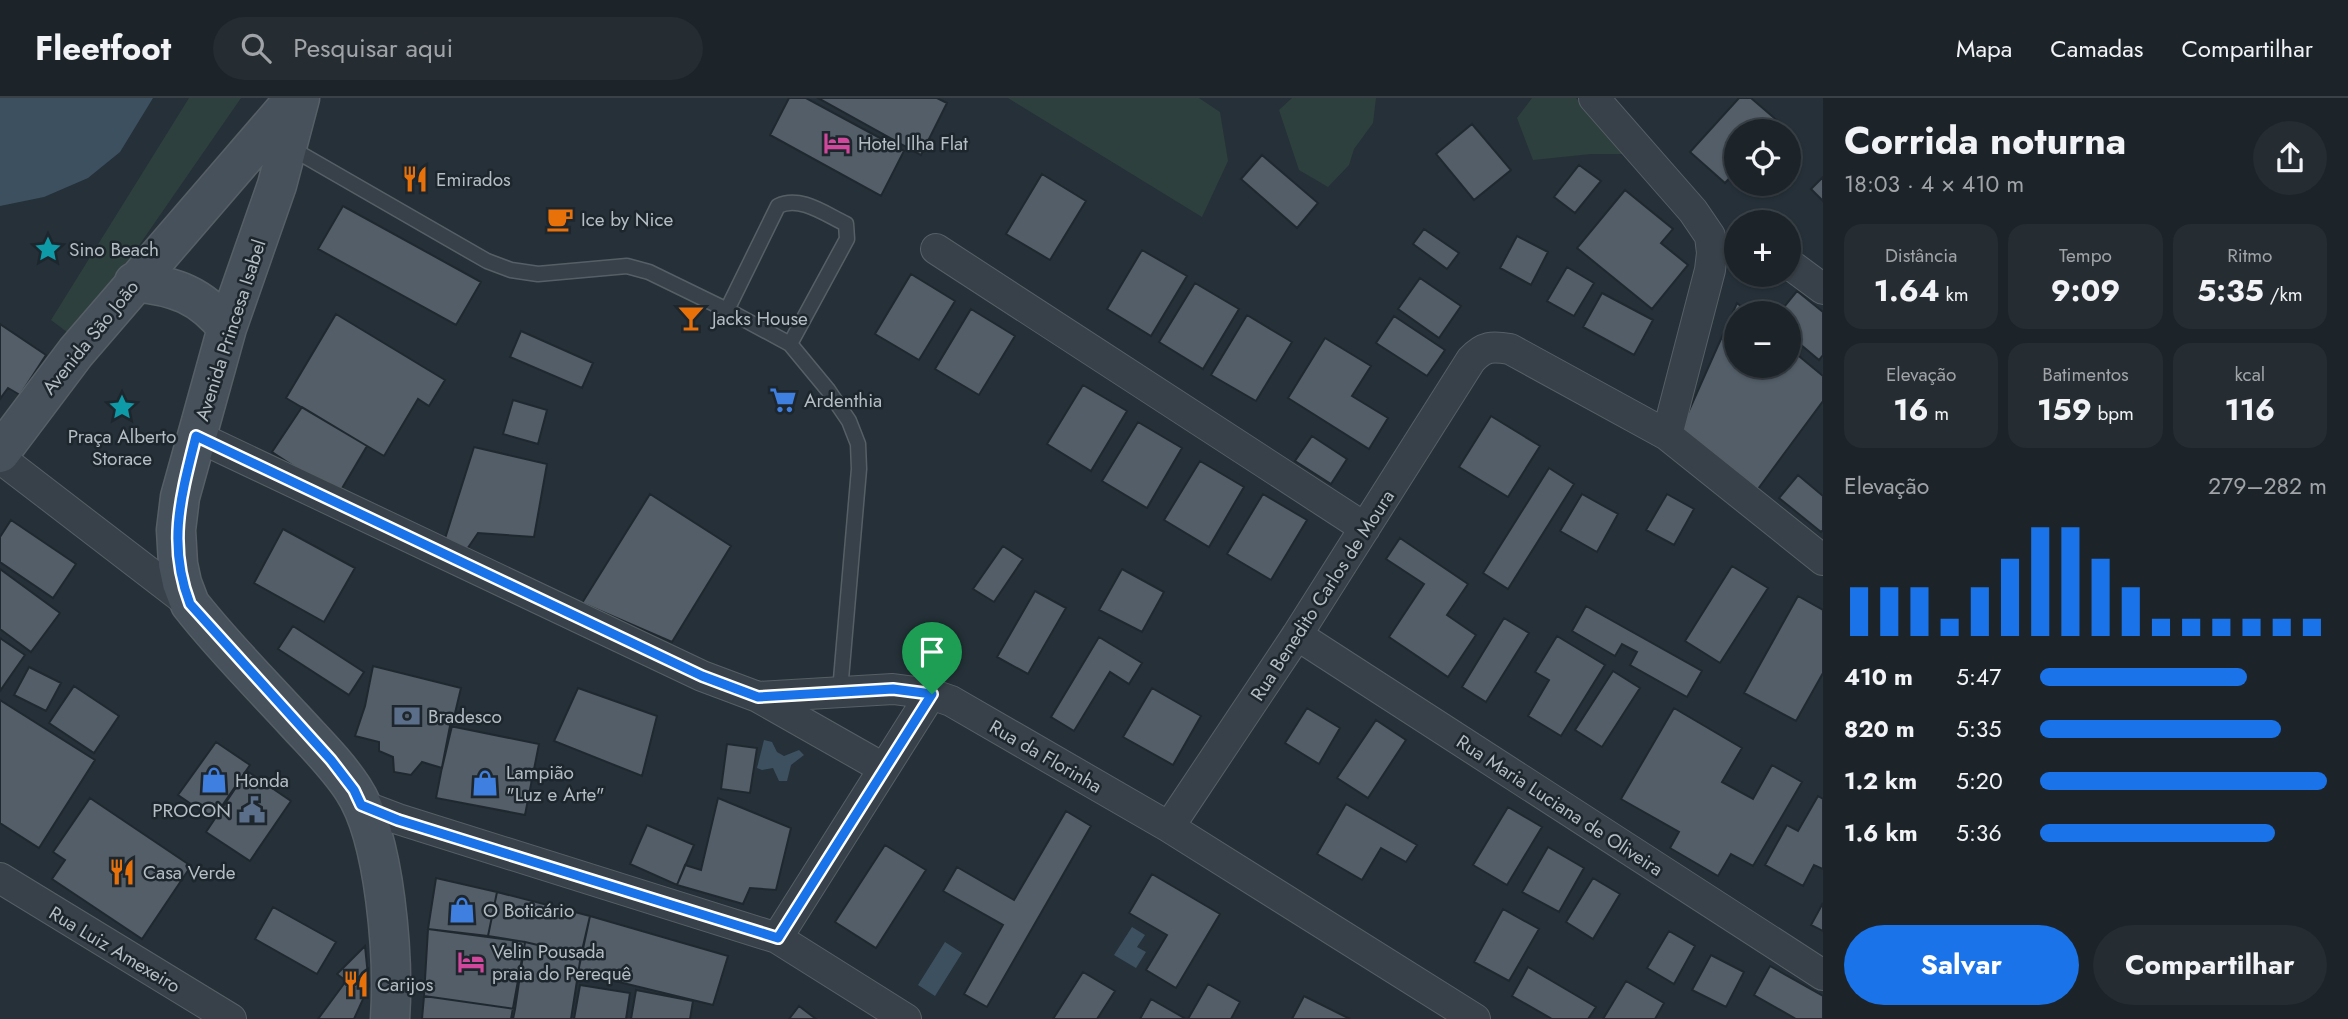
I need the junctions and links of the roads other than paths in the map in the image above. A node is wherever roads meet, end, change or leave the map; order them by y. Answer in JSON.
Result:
{"nodes":[{"id":1,"x":297,"y":98,"type":"edge"},
{"id":2,"x":1594,"y":98,"type":"edge"},
{"id":3,"x":288,"y":146,"type":"junction"},
{"id":4,"x":1723,"y":237,"type":"edge"},
{"id":5,"x":936,"y":249,"type":"dead end"},
{"id":6,"x":1801,"y":273,"type":"edge"},
{"id":7,"x":134,"y":282,"type":"junction"},
{"id":8,"x":1823,"y":289,"type":"edge"},
{"id":9,"x":727,"y":310,"type":"junction"},
{"id":10,"x":227,"y":328,"type":"junction"},
{"id":11,"x":790,"y":344,"type":"junction"},
{"id":12,"x":1667,"y":435,"type":"junction"},
{"id":13,"x":196,"y":436,"type":"junction"},
{"id":14,"x":0,"y":455,"type":"edge"},
{"id":15,"x":1365,"y":528,"type":"junction"},
{"id":16,"x":1823,"y":559,"type":"edge"},
{"id":17,"x":190,"y":604,"type":"junction"},
{"id":18,"x":1297,"y":635,"type":"junction"},
{"id":19,"x":840,"y":691,"type":"junction"},
{"id":20,"x":932,"y":694,"type":"junction"},
{"id":21,"x":758,"y":697,"type":"junction"},
{"id":22,"x":883,"y":768,"type":"junction"},
{"id":23,"x":361,"y":805,"type":"junction"},
{"id":24,"x":1169,"y":827,"type":"junction"},
{"id":25,"x":0,"y":878,"type":"edge"},
{"id":26,"x":778,"y":938,"type":"junction"},
{"id":27,"x":1823,"y":975,"type":"edge"},
{"id":28,"x":231,"y":1019,"type":"edge"},
{"id":29,"x":390,"y":1019,"type":"edge"},
{"id":30,"x":906,"y":1019,"type":"edge"},
{"id":31,"x":1475,"y":1019,"type":"edge"}],
"edges":[{"from":1,"to":3,"type":"main road","name":"Avenida Princesa Isabel"},
{"from":1,"to":7,"type":"main road","name":"Avenida São João"},
{"from":2,"to":4,"type":"street"},
{"from":3,"to":9,"type":"lane"},
{"from":3,"to":10,"type":"main road","name":"Avenida Princesa Isabel"},
{"from":4,"to":12,"type":"street"},
{"from":5,"to":15,"type":"street"},
{"from":6,"to":8,"type":"street"},
{"from":7,"to":10,"type":"main road"},
{"from":7,"to":14,"type":"main road","name":"Avenida São João"},
{"from":9,"to":11,"type":"lane"},
{"from":9,"to":11,"type":"lane"},
{"from":10,"to":13,"type":"main road","name":"Avenida Princesa Isabel"},
{"from":11,"to":19,"type":"lane"},
{"from":12,"to":15,"type":"street","name":"Rua Benedito Carlos de Moura"},
{"from":12,"to":16,"type":"street"},
{"from":13,"to":17,"type":"main road","name":"Avenida Princesa Isabel"},
{"from":13,"to":21,"type":"street","name":"Rua da Florinha"},
{"from":14,"to":17,"type":"street","name":"Avenida Princesa Isabel"},
{"from":15,"to":18,"type":"street","name":"Rua Benedito Carlos de Moura"},
{"from":17,"to":23,"type":"main road","name":"Avenida Princesa Isabel"},
{"from":18,"to":24,"type":"street","name":"Rua Benedito Carlos de Moura"},
{"from":18,"to":27,"type":"street","name":"Rua Maria Luciana de Oliveira"},
{"from":19,"to":20,"type":"street","name":"Rua da Florinha"},
{"from":19,"to":21,"type":"street","name":"Rua da Florinha"},
{"from":20,"to":22,"type":"street"},
{"from":20,"to":24,"type":"street","name":"Rua da Florinha"},
{"from":21,"to":22,"type":"street"},
{"from":22,"to":26,"type":"street"},
{"from":23,"to":26,"type":"street"},
{"from":23,"to":29,"type":"main road","name":"Avenida Princesa Isabel"},
{"from":24,"to":31,"type":"street","name":"Rua da Florinha"},
{"from":25,"to":28,"type":"street","name":"Rua Luiz Amexeiro"},
{"from":26,"to":30,"type":"street"}]}
